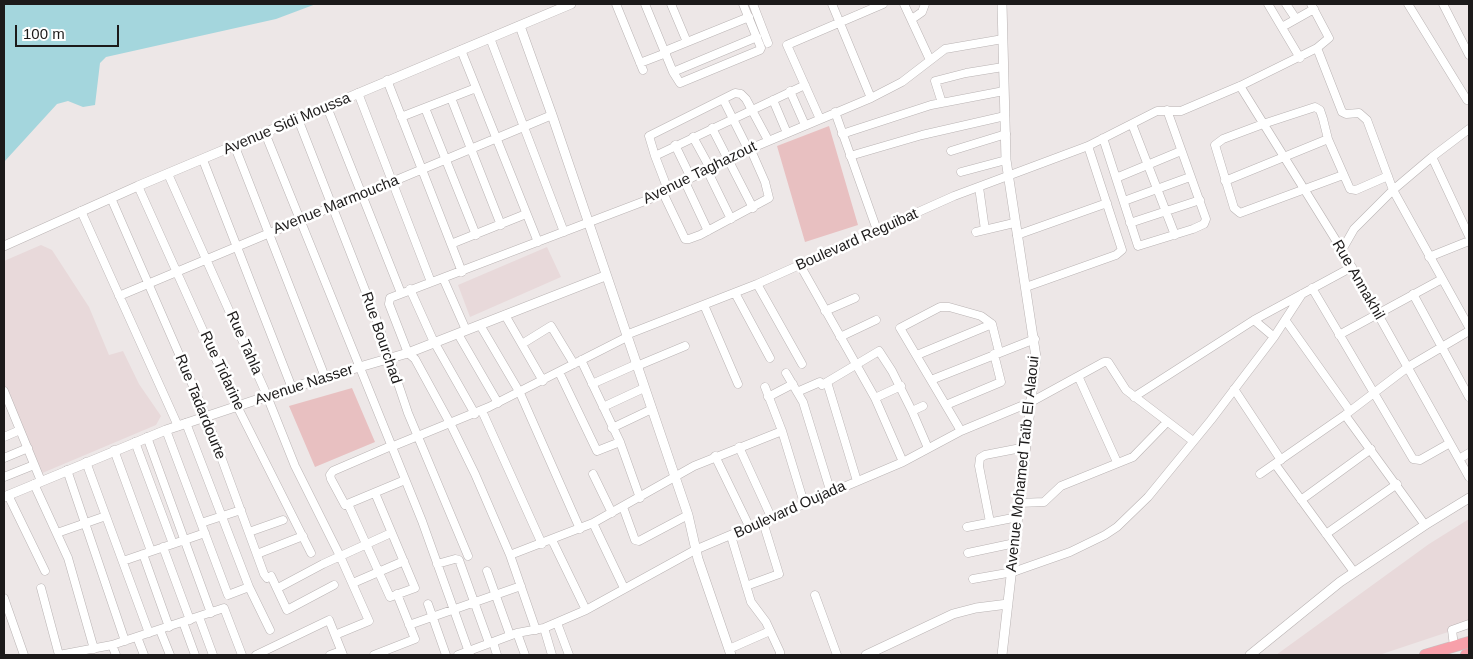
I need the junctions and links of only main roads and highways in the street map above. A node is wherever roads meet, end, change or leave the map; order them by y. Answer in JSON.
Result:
{"nodes":[{"id":1,"x":1469,"y":642,"type":"edge"},
{"id":2,"x":1425,"y":655,"type":"edge"}],
"edges":[{"from":1,"to":2,"type":"main road"}]}
